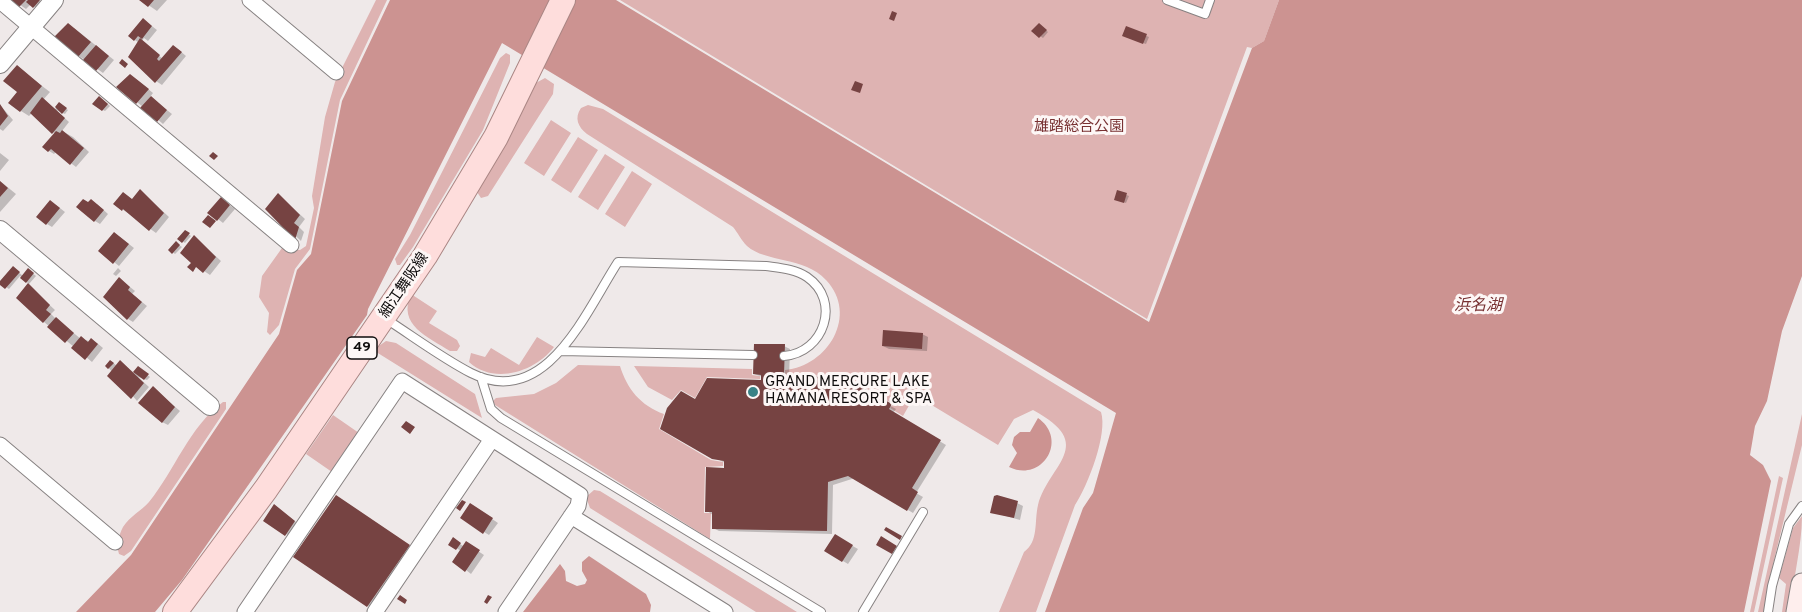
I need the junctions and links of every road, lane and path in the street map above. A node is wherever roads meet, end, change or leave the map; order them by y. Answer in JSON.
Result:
{"nodes":[{"id":1,"x":54,"y":0,"type":"edge"},
{"id":2,"x":250,"y":0,"type":"edge"},
{"id":3,"x":563,"y":0,"type":"edge"},
{"id":4,"x":1167,"y":0,"type":"edge"},
{"id":5,"x":1210,"y":0,"type":"edge"},
{"id":6,"x":0,"y":1,"type":"edge"},
{"id":7,"x":31,"y":27,"type":"junction"},
{"id":8,"x":0,"y":64,"type":"edge"},
{"id":9,"x":336,"y":72,"type":"dead end"},
{"id":10,"x":0,"y":230,"type":"edge"},
{"id":11,"x":291,"y":245,"type":"dead end"},
{"id":12,"x":383,"y":318,"type":"junction"},
{"id":13,"x":561,"y":351,"type":"junction"},
{"id":14,"x":753,"y":355,"type":"dead end"},
{"id":15,"x":784,"y":356,"type":"dead end"},
{"id":16,"x":481,"y":377,"type":"junction"},
{"id":17,"x":210,"y":406,"type":"dead end"},
{"id":18,"x":492,"y":439,"type":"junction"},
{"id":19,"x":0,"y":445,"type":"edge"},
{"id":20,"x":1802,"y":506,"type":"edge"},
{"id":21,"x":923,"y":512,"type":"dead end"},
{"id":22,"x":571,"y":516,"type":"junction"},
{"id":23,"x":115,"y":542,"type":"dead end"},
{"id":24,"x":1802,"y":584,"type":"edge"},
{"id":25,"x":176,"y":612,"type":"edge"},
{"id":26,"x":245,"y":612,"type":"edge"},
{"id":27,"x":375,"y":612,"type":"edge"},
{"id":28,"x":506,"y":612,"type":"edge"},
{"id":29,"x":725,"y":612,"type":"edge"},
{"id":30,"x":821,"y":612,"type":"edge"},
{"id":31,"x":863,"y":612,"type":"edge"},
{"id":32,"x":1768,"y":612,"type":"edge"},
{"id":33,"x":1797,"y":612,"type":"edge"}],
"edges":[{"from":1,"to":7,"type":"street"},
{"from":2,"to":9,"type":"street"},
{"from":3,"to":12,"type":"main road","name":"細江舞阪線","number":"49"},
{"from":4,"to":5,"type":"lane"},
{"from":6,"to":7,"type":"street"},
{"from":7,"to":8,"type":"street"},
{"from":7,"to":11,"type":"street"},
{"from":10,"to":17,"type":"street"},
{"from":12,"to":16,"type":"lane"},
{"from":12,"to":25,"type":"main road","name":"細江舞阪線","number":"49"},
{"from":13,"to":14,"type":"lane"},
{"from":13,"to":15,"type":"lane"},
{"from":13,"to":16,"type":"lane"},
{"from":16,"to":30,"type":"lane"},
{"from":18,"to":22,"type":"street"},
{"from":18,"to":26,"type":"street"},
{"from":18,"to":27,"type":"street"},
{"from":19,"to":23,"type":"street"},
{"from":20,"to":32,"type":"lane"},
{"from":21,"to":31,"type":"lane"},
{"from":22,"to":28,"type":"street"},
{"from":22,"to":29,"type":"street"},
{"from":24,"to":33,"type":"main road"}]}
